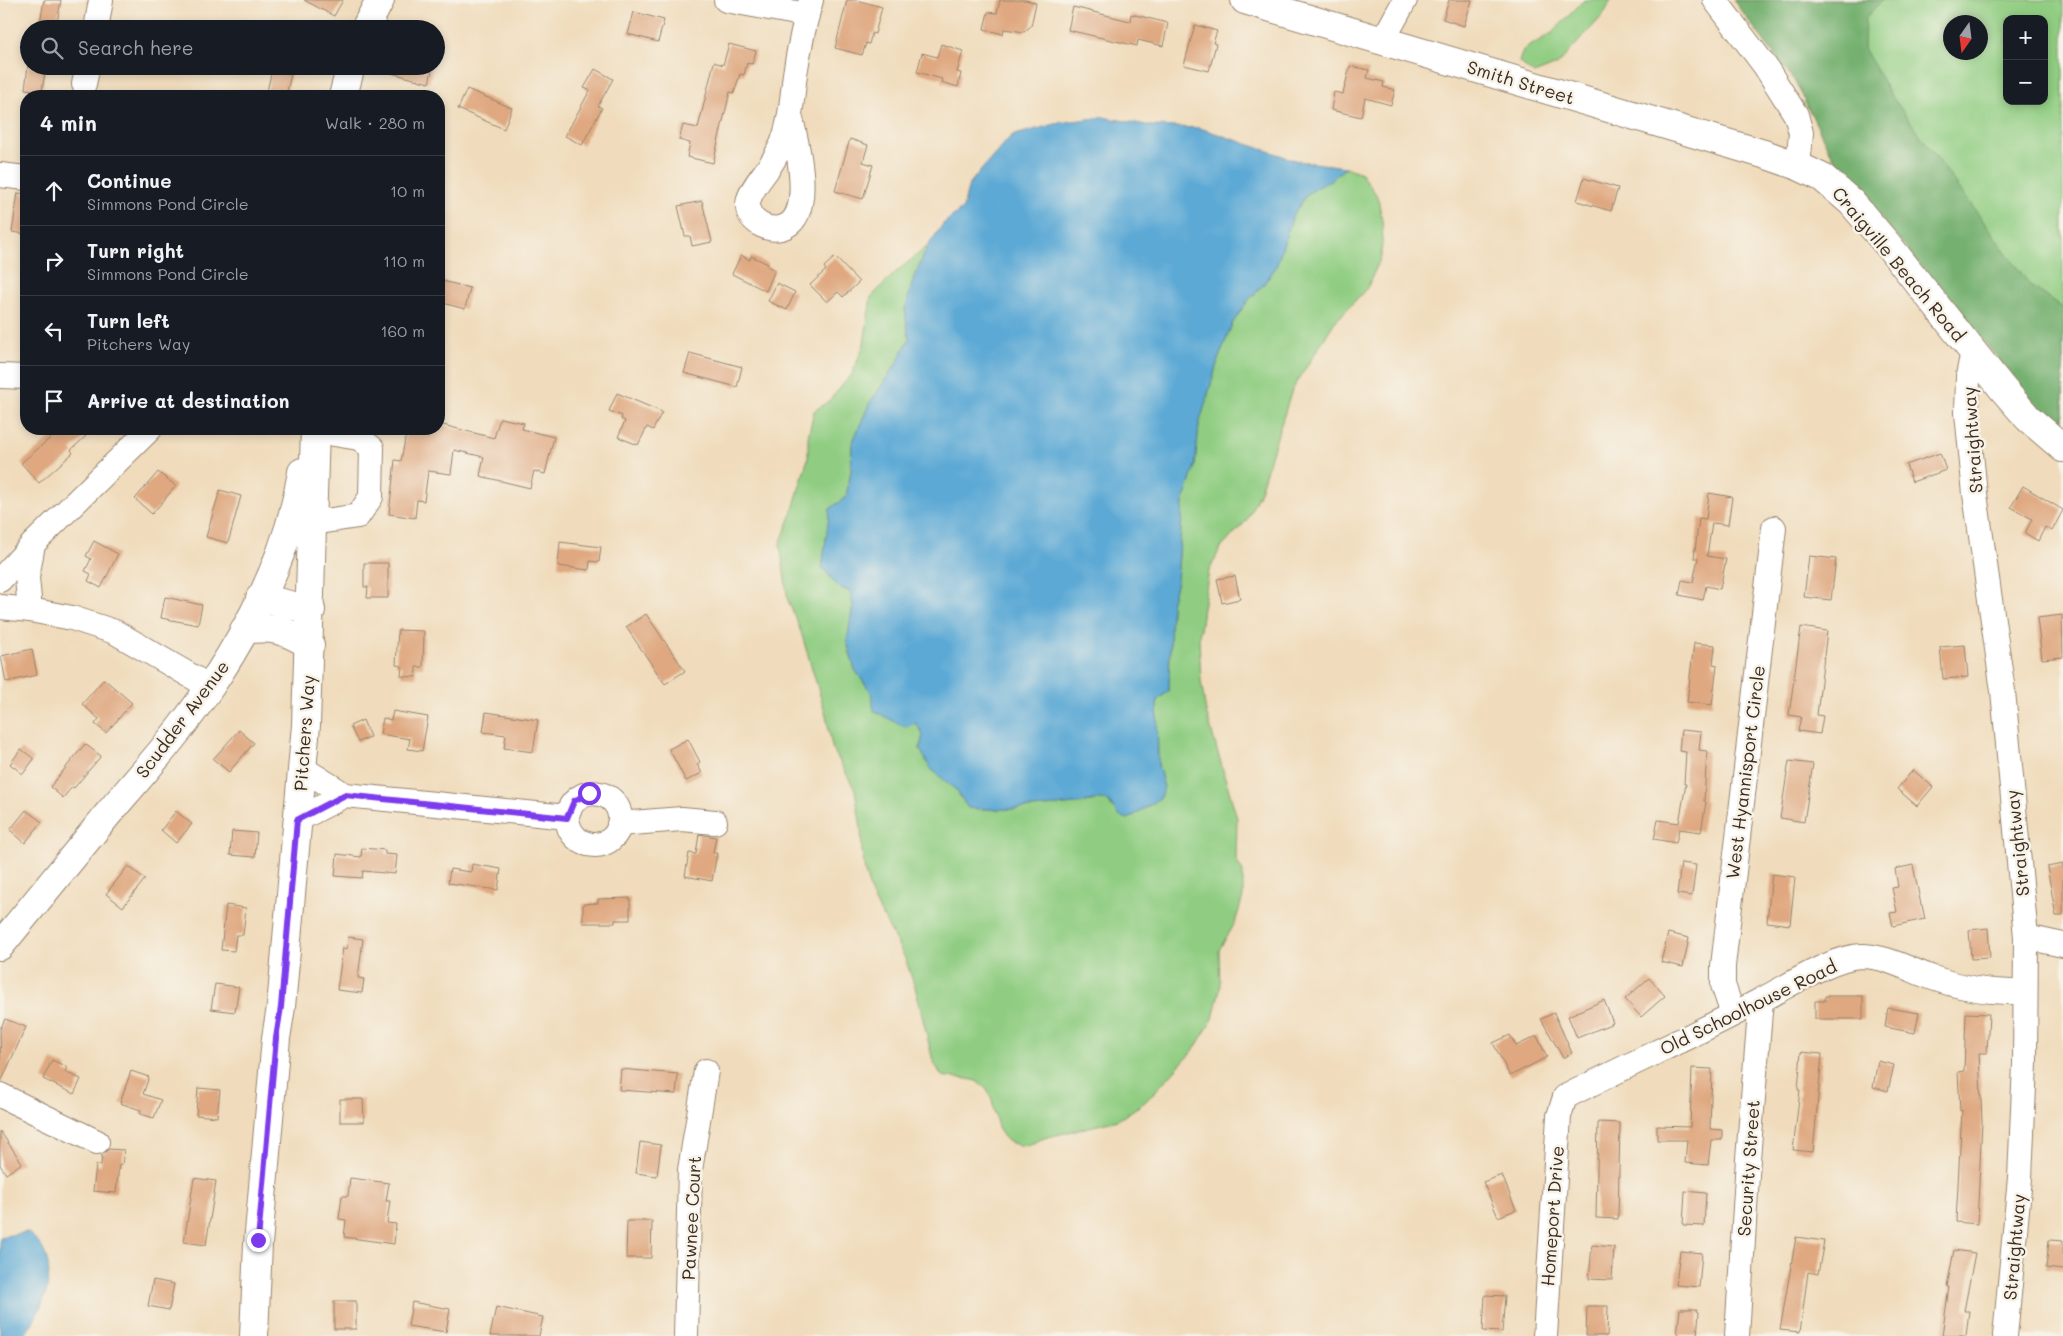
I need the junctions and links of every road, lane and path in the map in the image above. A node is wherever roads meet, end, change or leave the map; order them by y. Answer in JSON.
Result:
{"nodes":[{"id":1,"x":101,"y":0,"type":"edge"},
{"id":2,"x":380,"y":0,"type":"edge"},
{"id":3,"x":726,"y":0,"type":"edge"},
{"id":4,"x":1245,"y":0,"type":"edge"},
{"id":5,"x":1404,"y":0,"type":"edge"},
{"id":6,"x":1715,"y":0,"type":"edge"},
{"id":7,"x":809,"y":7,"type":"edge"},
{"id":8,"x":98,"y":20,"type":"edge"},
{"id":9,"x":370,"y":20,"type":"edge"},
{"id":10,"x":1382,"y":42,"type":"junction"},
{"id":11,"x":349,"y":75,"type":"edge"},
{"id":12,"x":345,"y":90,"type":"edge"},
{"id":13,"x":791,"y":119,"type":"dead end"},
{"id":14,"x":1798,"y":166,"type":"junction"},
{"id":15,"x":0,"y":175,"type":"edge"},
{"id":16,"x":20,"y":177,"type":"edge"},
{"id":17,"x":1973,"y":351,"type":"junction"},
{"id":18,"x":0,"y":376,"type":"edge"},
{"id":19,"x":20,"y":377,"type":"edge"},
{"id":20,"x":144,"y":435,"type":"edge"},
{"id":21,"x":312,"y":435,"type":"edge"},
{"id":22,"x":313,"y":435,"type":"edge"},
{"id":23,"x":344,"y":435,"type":"edge"},
{"id":24,"x":2063,"y":448,"type":"edge"},
{"id":25,"x":312,"y":523,"type":"junction"},
{"id":26,"x":1774,"y":528,"type":"dead end"},
{"id":27,"x":34,"y":544,"type":"junction"},
{"id":28,"x":0,"y":580,"type":"edge"},
{"id":29,"x":260,"y":598,"type":"junction"},
{"id":30,"x":0,"y":607,"type":"edge"},
{"id":31,"x":30,"y":610,"type":"junction"},
{"id":32,"x":311,"y":610,"type":"junction"},
{"id":33,"x":244,"y":630,"type":"junction"},
{"id":34,"x":310,"y":645,"type":"junction"},
{"id":35,"x":210,"y":687,"type":"junction"},
{"id":36,"x":302,"y":768,"type":"junction"},
{"id":37,"x":345,"y":795,"type":"junction"},
{"id":38,"x":567,"y":818,"type":"junction"},
{"id":39,"x":297,"y":820,"type":"junction"},
{"id":40,"x":715,"y":822,"type":"dead end"},
{"id":41,"x":619,"y":824,"type":"junction"},
{"id":42,"x":2026,"y":937,"type":"junction"},
{"id":43,"x":2063,"y":945,"type":"edge"},
{"id":44,"x":0,"y":946,"type":"edge"},
{"id":45,"x":2026,"y":992,"type":"junction"},
{"id":46,"x":1761,"y":1000,"type":"junction"},
{"id":47,"x":1733,"y":1014,"type":"junction"},
{"id":48,"x":706,"y":1071,"type":"dead end"},
{"id":49,"x":0,"y":1095,"type":"edge"},
{"id":50,"x":1565,"y":1096,"type":"joint"},
{"id":51,"x":97,"y":1142,"type":"dead end"},
{"id":52,"x":254,"y":1336,"type":"edge"},
{"id":53,"x":686,"y":1336,"type":"edge"},
{"id":54,"x":1545,"y":1336,"type":"edge"},
{"id":55,"x":1737,"y":1336,"type":"edge"},
{"id":56,"x":2005,"y":1336,"type":"edge"}],
"edges":[{"from":1,"to":8,"type":"street"},
{"from":2,"to":9,"type":"main road"},
{"from":3,"to":7,"type":"street"},
{"from":4,"to":10,"type":"main road","name":"Smith Street"},
{"from":5,"to":10,"type":"street"},
{"from":6,"to":14,"type":"street"},
{"from":7,"to":13,"type":"street"},
{"from":10,"to":14,"type":"main road","name":"Smith Street"},
{"from":11,"to":12,"type":"main road"},
{"from":14,"to":17,"type":"main road","name":"Craigville Beach Road"},
{"from":15,"to":16,"type":"street"},
{"from":17,"to":24,"type":"main road","name":"Craigville Beach Road"},
{"from":17,"to":42,"type":"street","name":"Straightway"},
{"from":18,"to":19,"type":"street"},
{"from":20,"to":27,"type":"street"},
{"from":21,"to":29,"type":"main road","name":"Scudder Avenue"},
{"from":22,"to":25,"type":"main road","name":"Pitchers Way"},
{"from":23,"to":25,"type":"street"},
{"from":25,"to":32,"type":"main road","name":"Pitchers Way"},
{"from":26,"to":47,"type":"street","name":"West Hyannisport Circle"},
{"from":27,"to":28,"type":"street"},
{"from":27,"to":31,"type":"street"},
{"from":29,"to":32,"type":"main road"},
{"from":29,"to":33,"type":"main road","name":"Scudder Avenue"},
{"from":30,"to":31,"type":"street"},
{"from":31,"to":35,"type":"street"},
{"from":32,"to":34,"type":"main road","name":"Pitchers Way"},
{"from":33,"to":34,"type":"main road"},
{"from":33,"to":35,"type":"main road","name":"Scudder Avenue"},
{"from":34,"to":36,"type":"main road","name":"Pitchers Way"},
{"from":35,"to":44,"type":"main road","name":"Scudder Avenue"},
{"from":36,"to":37,"type":"street"},
{"from":36,"to":39,"type":"main road","name":"Pitchers Way"},
{"from":37,"to":38,"type":"street"},
{"from":37,"to":39,"type":"street"},
{"from":38,"to":41,"type":"street"},
{"from":38,"to":41,"type":"street"},
{"from":39,"to":52,"type":"main road","name":"Pitchers Way"},
{"from":40,"to":41,"type":"street"},
{"from":42,"to":43,"type":"street"},
{"from":42,"to":45,"type":"street","name":"Straightway"},
{"from":45,"to":46,"type":"street","name":"Old Schoolhouse Road"},
{"from":45,"to":56,"type":"street","name":"Straightway"},
{"from":46,"to":47,"type":"street","name":"Old Schoolhouse Road"},
{"from":46,"to":55,"type":"street","name":"Security Street"},
{"from":47,"to":50,"type":"street","name":"Old Schoolhouse Road"},
{"from":48,"to":53,"type":"street","name":"Pawnee Court"},
{"from":49,"to":51,"type":"street"},
{"from":50,"to":54,"type":"street","name":"Homeport Drive"}]}
